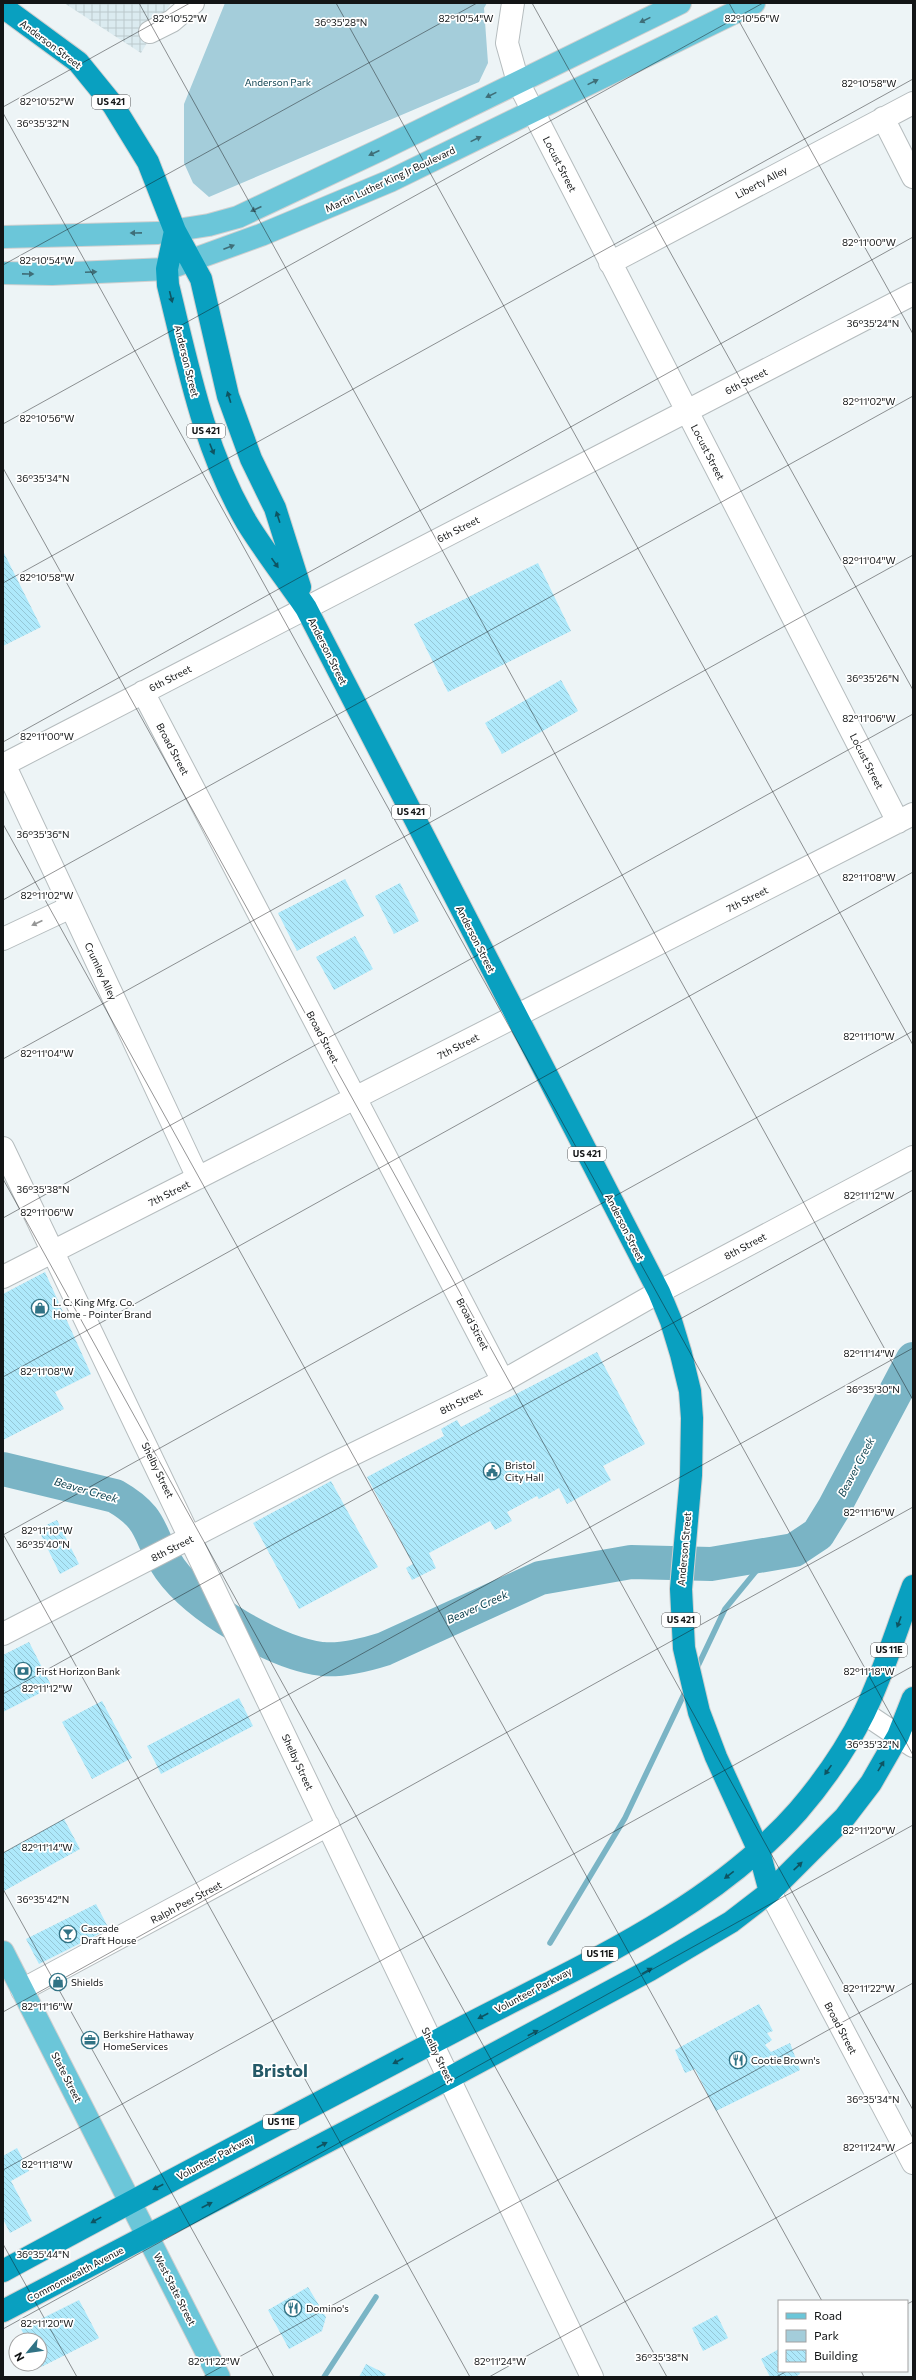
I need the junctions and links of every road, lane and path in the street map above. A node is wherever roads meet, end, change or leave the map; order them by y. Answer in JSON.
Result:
{"nodes":[{"id":1,"x":193,"y":3,"type":"edge"},
{"id":2,"x":513,"y":3,"type":"edge"},
{"id":3,"x":680,"y":3,"type":"edge"},
{"id":4,"x":754,"y":3,"type":"edge"},
{"id":5,"x":3,"y":7,"type":"edge"},
{"id":6,"x":150,"y":32,"type":"dead end"},
{"id":7,"x":518,"y":82,"type":"junction"},
{"id":8,"x":913,"y":103,"type":"edge"},
{"id":9,"x":533,"y":111,"type":"junction"},
{"id":10,"x":884,"y":118,"type":"junction"},
{"id":11,"x":913,"y":177,"type":"edge"},
{"id":12,"x":175,"y":231,"type":"junction"},
{"id":13,"x":3,"y":237,"type":"edge"},
{"id":14,"x":192,"y":260,"type":"junction"},
{"id":15,"x":610,"y":263,"type":"junction"},
{"id":16,"x":167,"y":269,"type":"junction"},
{"id":17,"x":3,"y":273,"type":"edge"},
{"id":18,"x":913,"y":294,"type":"edge"},
{"id":19,"x":687,"y":411,"type":"junction"},
{"id":20,"x":306,"y":608,"type":"junction"},
{"id":21,"x":143,"y":692,"type":"junction"},
{"id":22,"x":3,"y":765,"type":"edge"},
{"id":23,"x":905,"y":818,"type":"edge"},
{"id":24,"x":71,"y":907,"type":"junction"},
{"id":25,"x":3,"y":939,"type":"edge"},
{"id":26,"x":516,"y":1016,"type":"junction"},
{"id":27,"x":355,"y":1098,"type":"junction"},
{"id":28,"x":3,"y":1148,"type":"edge"},
{"id":29,"x":913,"y":1157,"type":"edge"},
{"id":30,"x":198,"y":1178,"type":"junction"},
{"id":31,"x":53,"y":1252,"type":"junction"},
{"id":32,"x":3,"y":1277,"type":"edge"},
{"id":33,"x":659,"y":1292,"type":"junction"},
{"id":34,"x":503,"y":1381,"type":"junction"},
{"id":35,"x":184,"y":1542,"type":"junction"},
{"id":36,"x":913,"y":1586,"type":"edge"},
{"id":37,"x":3,"y":1634,"type":"edge"},
{"id":38,"x":913,"y":1698,"type":"edge"},
{"id":39,"x":864,"y":1713,"type":"junction"},
{"id":40,"x":906,"y":1741,"type":"edge"},
{"id":41,"x":328,"y":1825,"type":"junction"},
{"id":42,"x":759,"y":1851,"type":"junction"},
{"id":43,"x":770,"y":1892,"type":"junction"},
{"id":44,"x":3,"y":1952,"type":"edge"},
{"id":45,"x":22,"y":1990,"type":"junction"},
{"id":46,"x":432,"y":2043,"type":"junction"},
{"id":47,"x":449,"y":2078,"type":"junction"},
{"id":48,"x":913,"y":2163,"type":"edge"},
{"id":49,"x":130,"y":2202,"type":"junction"},
{"id":50,"x":147,"y":2236,"type":"junction"},
{"id":51,"x":3,"y":2271,"type":"edge"},
{"id":52,"x":3,"y":2312,"type":"edge"},
{"id":53,"x":219,"y":2377,"type":"edge"},
{"id":54,"x":592,"y":2377,"type":"edge"}],
"edges":[{"from":1,"to":6,"type":"street"},
{"from":2,"to":7,"type":"street","name":"Locust Street"},
{"from":3,"to":7,"type":"main road","one_way":true},
{"from":9,"to":4,"type":"main road","name":"Martin Luther King Jr Boulevard","one_way":true},
{"from":5,"to":12,"type":"highway","name":"Anderson Street","number":"US 421"},
{"from":7,"to":9,"type":"street","name":"Locust Street"},
{"from":7,"to":12,"type":"main road","one_way":true},
{"from":8,"to":10,"type":"street","name":"Liberty Alley"},
{"from":14,"to":9,"type":"main road","name":"Martin Luther King Jr Boulevard","one_way":true},
{"from":9,"to":15,"type":"street","name":"Locust Street"},
{"from":10,"to":11,"type":"street"},
{"from":10,"to":15,"type":"street","name":"Liberty Alley"},
{"from":12,"to":13,"type":"main road","one_way":true},
{"from":12,"to":14,"type":"highway","name":"Anderson Street","number":"US 421"},
{"from":12,"to":16,"type":"highway","name":"Anderson Street","number":"US 421"},
{"from":14,"to":16,"type":"main road","name":"Martin Luther King Jr Boulevard"},
{"from":20,"to":14,"type":"highway","name":"Anderson Street","number":"US 421","one_way":true},
{"from":15,"to":19,"type":"street","name":"Locust Street"},
{"from":17,"to":16,"type":"main road","name":"Martin Luther King Jr Boulevard","one_way":true},
{"from":16,"to":20,"type":"highway","name":"Anderson Street","number":"US 421","one_way":true},
{"from":18,"to":19,"type":"street","name":"6th Street"},
{"from":19,"to":20,"type":"street","name":"6th Street"},
{"from":19,"to":23,"type":"street","name":"Locust Street"},
{"from":20,"to":21,"type":"street","name":"6th Street"},
{"from":20,"to":26,"type":"highway","name":"Anderson Street","number":"US 421"},
{"from":21,"to":22,"type":"street","name":"6th Street"},
{"from":21,"to":27,"type":"street","name":"Broad Street"},
{"from":22,"to":24,"type":"street","name":"Crumley Alley"},
{"from":23,"to":26,"type":"street","name":"7th Street"},
{"from":24,"to":25,"type":"street","one_way":true},
{"from":24,"to":30,"type":"street","name":"Crumley Alley"},
{"from":26,"to":27,"type":"street","name":"7th Street"},
{"from":26,"to":33,"type":"highway","name":"Anderson Street","number":"US 421"},
{"from":27,"to":30,"type":"street","name":"7th Street"},
{"from":27,"to":34,"type":"street","name":"Broad Street"},
{"from":28,"to":31,"type":"street","name":"Shelby Street"},
{"from":29,"to":33,"type":"street","name":"8th Street"},
{"from":30,"to":31,"type":"street","name":"7th Street"},
{"from":31,"to":32,"type":"street","name":"7th Street"},
{"from":31,"to":35,"type":"street","name":"Shelby Street"},
{"from":33,"to":34,"type":"street","name":"8th Street"},
{"from":33,"to":42,"type":"highway","name":"Anderson Street","number":"US 421"},
{"from":34,"to":35,"type":"street","name":"8th Street"},
{"from":35,"to":37,"type":"street","name":"8th Street"},
{"from":35,"to":41,"type":"street","name":"Shelby Street"},
{"from":36,"to":39,"type":"highway","name":"Volunteer Parkway","number":"US 11E","one_way":true},
{"from":38,"to":40,"type":"highway"},
{"from":39,"to":40,"type":"street"},
{"from":39,"to":42,"type":"highway","name":"Volunteer Parkway","number":"US 11E","one_way":true},
{"from":43,"to":40,"type":"highway","one_way":true},
{"from":41,"to":45,"type":"street","name":"Ralph Peer Street"},
{"from":41,"to":46,"type":"street","name":"Shelby Street"},
{"from":42,"to":43,"type":"highway","name":"Anderson Street","number":"US 421"},
{"from":42,"to":46,"type":"highway","name":"Volunteer Parkway","number":"US 11E","one_way":true},
{"from":47,"to":43,"type":"highway","one_way":true},
{"from":43,"to":48,"type":"street","name":"Broad Street"},
{"from":44,"to":45,"type":"main road","name":"State Street"},
{"from":45,"to":49,"type":"main road","name":"State Street"},
{"from":46,"to":47,"type":"street","name":"Shelby Street"},
{"from":46,"to":49,"type":"highway","name":"Volunteer Parkway","number":"US 11E","one_way":true},
{"from":50,"to":47,"type":"highway","one_way":true},
{"from":47,"to":54,"type":"street","name":"Shelby Street"},
{"from":49,"to":50,"type":"main road","name":"West State Street"},
{"from":49,"to":51,"type":"highway","number":"US 11E","one_way":true},
{"from":50,"to":52,"type":"highway","name":"Commonwealth Avenue"},
{"from":50,"to":53,"type":"main road","name":"West State Street"}]}
